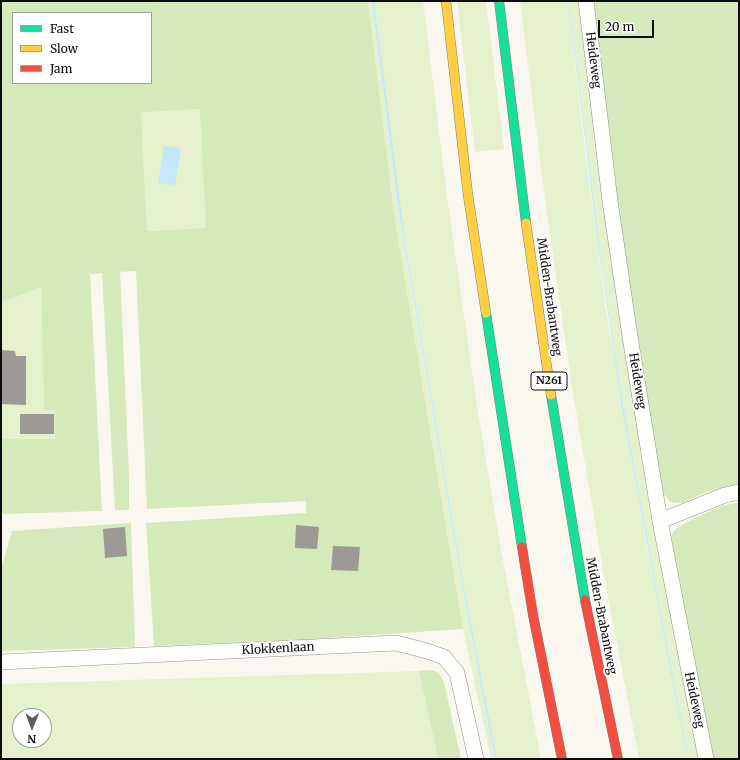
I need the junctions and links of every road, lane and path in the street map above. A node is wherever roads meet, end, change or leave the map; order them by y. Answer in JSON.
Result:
{"nodes":[{"id":1,"x":446,"y":1,"type":"edge"},
{"id":2,"x":499,"y":1,"type":"edge"},
{"id":3,"x":586,"y":1,"type":"edge"},
{"id":4,"x":739,"y":492,"type":"edge"},
{"id":5,"x":660,"y":521,"type":"junction"},
{"id":6,"x":1,"y":662,"type":"edge"},
{"id":7,"x":476,"y":759,"type":"edge"},
{"id":8,"x":562,"y":759,"type":"edge"},
{"id":9,"x":618,"y":759,"type":"edge"},
{"id":10,"x":706,"y":759,"type":"edge"}],
"edges":[{"from":1,"to":8,"type":"highway"},
{"from":2,"to":9,"type":"highway","name":"Midden-Brabantweg","number":"N261"},
{"from":3,"to":5,"type":"street","name":"Heideweg"},
{"from":4,"to":5,"type":"street"},
{"from":5,"to":10,"type":"street","name":"Heideweg"},
{"from":6,"to":7,"type":"street","name":"Klokkenlaan"}]}
